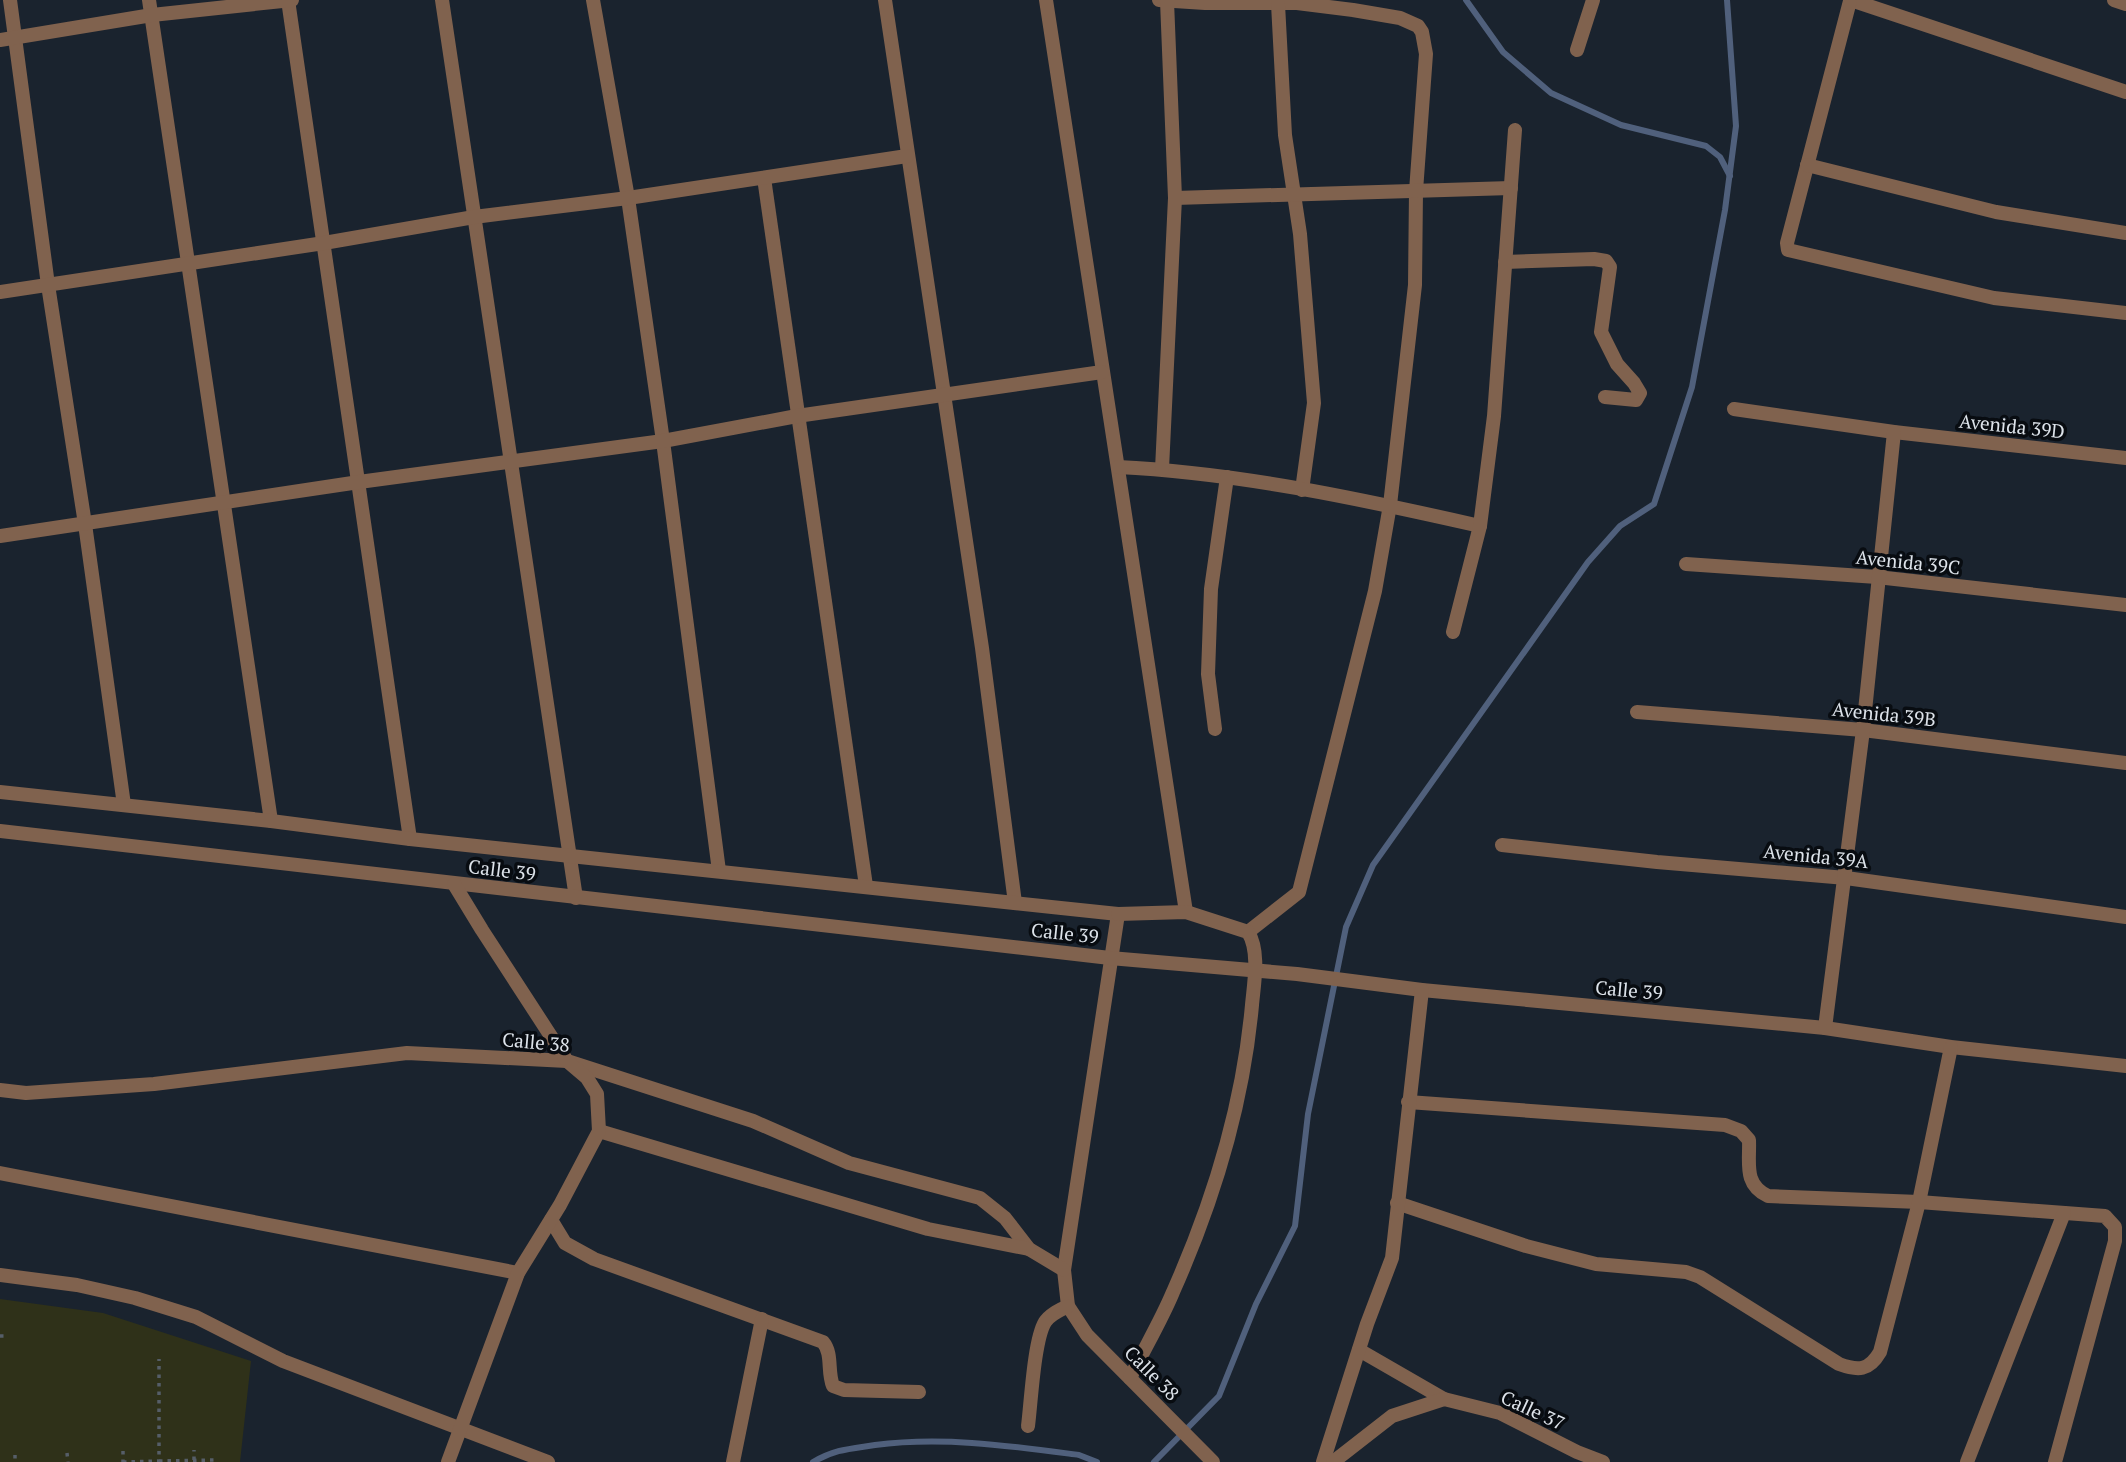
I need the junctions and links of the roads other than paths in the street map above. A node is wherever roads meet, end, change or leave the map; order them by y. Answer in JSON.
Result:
{"nodes":[{"id":1,"x":10,"y":0,"type":"edge"},
{"id":2,"x":290,"y":0,"type":"edge"},
{"id":3,"x":442,"y":0,"type":"edge"},
{"id":4,"x":593,"y":0,"type":"edge"},
{"id":5,"x":885,"y":0,"type":"edge"},
{"id":6,"x":1046,"y":0,"type":"edge"},
{"id":7,"x":1593,"y":0,"type":"edge"},
{"id":8,"x":1850,"y":0,"type":"edge"},
{"id":9,"x":2114,"y":0,"type":"edge"},
{"id":10,"x":1163,"y":1,"type":"edge"},
{"id":11,"x":1278,"y":4,"type":"junction"},
{"id":12,"x":2126,"y":4,"type":"edge"},
{"id":13,"x":150,"y":7,"type":"edge"},
{"id":14,"x":16,"y":38,"type":"junction"},
{"id":15,"x":0,"y":40,"type":"edge"},
{"id":16,"x":1577,"y":50,"type":"dead end"},
{"id":17,"x":2126,"y":92,"type":"edge"},
{"id":18,"x":1515,"y":130,"type":"dead end"},
{"id":19,"x":907,"y":156,"type":"junction"},
{"id":20,"x":1807,"y":165,"type":"junction"},
{"id":21,"x":764,"y":178,"type":"junction"},
{"id":22,"x":1511,"y":188,"type":"junction"},
{"id":23,"x":1416,"y":191,"type":"junction"},
{"id":24,"x":1294,"y":195,"type":"junction"},
{"id":25,"x":628,"y":198,"type":"junction"},
{"id":26,"x":1175,"y":198,"type":"junction"},
{"id":27,"x":474,"y":217,"type":"junction"},
{"id":28,"x":2126,"y":233,"type":"edge"},
{"id":29,"x":324,"y":243,"type":"junction"},
{"id":30,"x":1505,"y":262,"type":"junction"},
{"id":31,"x":189,"y":264,"type":"junction"},
{"id":32,"x":48,"y":285,"type":"junction"},
{"id":33,"x":0,"y":292,"type":"edge"},
{"id":34,"x":2126,"y":313,"type":"edge"},
{"id":35,"x":1102,"y":372,"type":"junction"},
{"id":36,"x":943,"y":395,"type":"junction"},
{"id":37,"x":1605,"y":397,"type":"dead end"},
{"id":38,"x":1734,"y":409,"type":"dead end"},
{"id":39,"x":797,"y":416,"type":"junction"},
{"id":40,"x":1894,"y":432,"type":"junction"},
{"id":41,"x":663,"y":441,"type":"junction"},
{"id":42,"x":2126,"y":458,"type":"edge"},
{"id":43,"x":511,"y":462,"type":"junction"},
{"id":44,"x":1118,"y":467,"type":"junction"},
{"id":45,"x":1162,"y":469,"type":"junction"},
{"id":46,"x":1227,"y":477,"type":"junction"},
{"id":47,"x":359,"y":482,"type":"junction"},
{"id":48,"x":1302,"y":490,"type":"junction"},
{"id":49,"x":225,"y":502,"type":"junction"},
{"id":50,"x":1390,"y":505,"type":"junction"},
{"id":51,"x":85,"y":523,"type":"junction"},
{"id":52,"x":1480,"y":526,"type":"junction"},
{"id":53,"x":0,"y":536,"type":"edge"},
{"id":54,"x":1686,"y":564,"type":"dead end"},
{"id":55,"x":1877,"y":577,"type":"junction"},
{"id":56,"x":2126,"y":605,"type":"edge"},
{"id":57,"x":1453,"y":632,"type":"dead end"},
{"id":58,"x":1637,"y":712,"type":"dead end"},
{"id":59,"x":1215,"y":729,"type":"dead end"},
{"id":60,"x":1863,"y":730,"type":"junction"},
{"id":61,"x":2126,"y":763,"type":"edge"},
{"id":62,"x":0,"y":792,"type":"edge"},
{"id":63,"x":124,"y":805,"type":"junction"},
{"id":64,"x":271,"y":821,"type":"junction"},
{"id":65,"x":0,"y":831,"type":"edge"},
{"id":66,"x":410,"y":839,"type":"junction"},
{"id":67,"x":1502,"y":845,"type":"dead end"},
{"id":68,"x":569,"y":855,"type":"junction"},
{"id":69,"x":719,"y":870,"type":"junction"},
{"id":70,"x":1846,"y":878,"type":"junction"},
{"id":71,"x":454,"y":884,"type":"junction"},
{"id":72,"x":866,"y":886,"type":"junction"},
{"id":73,"x":576,"y":898,"type":"junction"},
{"id":74,"x":1016,"y":902,"type":"junction"},
{"id":75,"x":1186,"y":912,"type":"junction"},
{"id":76,"x":1118,"y":914,"type":"junction"},
{"id":77,"x":2126,"y":917,"type":"edge"},
{"id":78,"x":1248,"y":932,"type":"junction"},
{"id":79,"x":1110,"y":958,"type":"junction"},
{"id":80,"x":1255,"y":972,"type":"junction"},
{"id":81,"x":1422,"y":990,"type":"junction"},
{"id":82,"x":1825,"y":1028,"type":"junction"},
{"id":83,"x":1951,"y":1047,"type":"junction"},
{"id":84,"x":567,"y":1061,"type":"junction"},
{"id":85,"x":2126,"y":1066,"type":"edge"},
{"id":86,"x":0,"y":1090,"type":"edge"},
{"id":87,"x":1408,"y":1102,"type":"junction"},
{"id":88,"x":598,"y":1131,"type":"junction"},
{"id":89,"x":0,"y":1173,"type":"edge"},
{"id":90,"x":1919,"y":1202,"type":"junction"},
{"id":91,"x":1397,"y":1203,"type":"junction"},
{"id":92,"x":2064,"y":1213,"type":"junction"},
{"id":93,"x":551,"y":1220,"type":"junction"},
{"id":94,"x":1029,"y":1249,"type":"junction"},
{"id":95,"x":1064,"y":1270,"type":"junction"},
{"id":96,"x":518,"y":1273,"type":"junction"},
{"id":97,"x":0,"y":1275,"type":"edge"},
{"id":98,"x":1068,"y":1306,"type":"junction"},
{"id":99,"x":762,"y":1319,"type":"junction"},
{"id":100,"x":1359,"y":1350,"type":"junction"},
{"id":101,"x":1130,"y":1378,"type":"junction"},
{"id":102,"x":919,"y":1392,"type":"dead end"},
{"id":103,"x":1444,"y":1399,"type":"junction"},
{"id":104,"x":1028,"y":1426,"type":"dead end"},
{"id":105,"x":460,"y":1428,"type":"junction"},
{"id":106,"x":1580,"y":1457,"type":"edge"},
{"id":107,"x":448,"y":1462,"type":"edge"},
{"id":108,"x":548,"y":1462,"type":"edge"},
{"id":109,"x":733,"y":1462,"type":"edge"},
{"id":110,"x":1213,"y":1462,"type":"edge"},
{"id":111,"x":1322,"y":1462,"type":"edge"},
{"id":112,"x":1333,"y":1462,"type":"edge"},
{"id":113,"x":1603,"y":1462,"type":"edge"},
{"id":114,"x":1967,"y":1462,"type":"edge"},
{"id":115,"x":2054,"y":1462,"type":"edge"}],
"edges":[{"from":1,"to":14,"type":"street"},
{"from":2,"to":13,"type":"street"},
{"from":2,"to":29,"type":"street"},
{"from":3,"to":27,"type":"street"},
{"from":4,"to":25,"type":"street"},
{"from":5,"to":19,"type":"street"},
{"from":6,"to":35,"type":"street"},
{"from":7,"to":16,"type":"street"},
{"from":8,"to":17,"type":"street"},
{"from":8,"to":20,"type":"street"},
{"from":9,"to":12,"type":"street"},
{"from":10,"to":11,"type":"street"},
{"from":10,"to":26,"type":"street"},
{"from":11,"to":23,"type":"street"},
{"from":11,"to":24,"type":"street"},
{"from":13,"to":14,"type":"street"},
{"from":13,"to":31,"type":"street"},
{"from":14,"to":15,"type":"street"},
{"from":14,"to":32,"type":"street"},
{"from":18,"to":22,"type":"street"},
{"from":19,"to":21,"type":"street"},
{"from":19,"to":36,"type":"street"},
{"from":20,"to":28,"type":"street"},
{"from":20,"to":34,"type":"street"},
{"from":21,"to":25,"type":"street"},
{"from":21,"to":39,"type":"street"},
{"from":22,"to":23,"type":"street"},
{"from":22,"to":30,"type":"street"},
{"from":23,"to":24,"type":"street"},
{"from":23,"to":50,"type":"street"},
{"from":24,"to":26,"type":"street"},
{"from":24,"to":48,"type":"street"},
{"from":25,"to":27,"type":"street"},
{"from":25,"to":41,"type":"street"},
{"from":26,"to":45,"type":"street"},
{"from":27,"to":29,"type":"street"},
{"from":27,"to":43,"type":"street"},
{"from":29,"to":31,"type":"street"},
{"from":29,"to":47,"type":"street"},
{"from":30,"to":37,"type":"street"},
{"from":30,"to":52,"type":"street"},
{"from":31,"to":32,"type":"street"},
{"from":31,"to":49,"type":"street"},
{"from":32,"to":33,"type":"street"},
{"from":32,"to":51,"type":"street"},
{"from":35,"to":36,"type":"street"},
{"from":35,"to":44,"type":"street"},
{"from":36,"to":39,"type":"street"},
{"from":36,"to":74,"type":"street"},
{"from":38,"to":40,"type":"street","name":"Avenida 39D"},
{"from":39,"to":41,"type":"street"},
{"from":39,"to":72,"type":"street"},
{"from":40,"to":42,"type":"street","name":"Avenida 39D"},
{"from":40,"to":55,"type":"street"},
{"from":41,"to":43,"type":"street"},
{"from":41,"to":69,"type":"street"},
{"from":43,"to":47,"type":"street"},
{"from":43,"to":68,"type":"street"},
{"from":44,"to":45,"type":"street"},
{"from":44,"to":75,"type":"street"},
{"from":45,"to":46,"type":"street"},
{"from":46,"to":48,"type":"street"},
{"from":46,"to":59,"type":"street"},
{"from":47,"to":49,"type":"street"},
{"from":47,"to":66,"type":"street"},
{"from":48,"to":50,"type":"street"},
{"from":49,"to":51,"type":"street"},
{"from":49,"to":64,"type":"street"},
{"from":50,"to":52,"type":"street"},
{"from":50,"to":78,"type":"street"},
{"from":51,"to":53,"type":"street"},
{"from":51,"to":63,"type":"street"},
{"from":52,"to":57,"type":"street"},
{"from":54,"to":55,"type":"street","name":"Avenida 39C"},
{"from":55,"to":56,"type":"street","name":"Avenida 39C"},
{"from":55,"to":60,"type":"street"},
{"from":58,"to":60,"type":"street","name":"Avenida 39B"},
{"from":60,"to":61,"type":"street","name":"Avenida 39B"},
{"from":60,"to":70,"type":"street"},
{"from":62,"to":63,"type":"street"},
{"from":63,"to":64,"type":"street"},
{"from":64,"to":66,"type":"street"},
{"from":65,"to":71,"type":"street","name":"Calle 39"},
{"from":66,"to":68,"type":"street"},
{"from":67,"to":70,"type":"street","name":"Avenida 39A"},
{"from":68,"to":69,"type":"street"},
{"from":68,"to":73,"type":"street"},
{"from":69,"to":72,"type":"street"},
{"from":70,"to":77,"type":"street","name":"Avenida 39A"},
{"from":70,"to":82,"type":"street"},
{"from":71,"to":73,"type":"street","name":"Calle 39"},
{"from":71,"to":84,"type":"street"},
{"from":72,"to":74,"type":"street"},
{"from":73,"to":79,"type":"street","name":"Calle 39"},
{"from":74,"to":76,"type":"street"},
{"from":75,"to":76,"type":"street"},
{"from":75,"to":78,"type":"street"},
{"from":76,"to":79,"type":"street"},
{"from":78,"to":80,"type":"street"},
{"from":79,"to":80,"type":"street","name":"Calle 39"},
{"from":79,"to":95,"type":"street"},
{"from":80,"to":81,"type":"street","name":"Calle 39"},
{"from":80,"to":101,"type":"street"},
{"from":81,"to":82,"type":"street","name":"Calle 39"},
{"from":81,"to":87,"type":"street"},
{"from":82,"to":83,"type":"street","name":"Calle 39"},
{"from":83,"to":85,"type":"street","name":"Calle 39"},
{"from":83,"to":90,"type":"street"},
{"from":84,"to":86,"type":"street","name":"Calle 38"},
{"from":84,"to":88,"type":"street"},
{"from":84,"to":94,"type":"street","name":"Calle 38"},
{"from":87,"to":90,"type":"street"},
{"from":87,"to":91,"type":"street"},
{"from":88,"to":93,"type":"street"},
{"from":88,"to":94,"type":"street"},
{"from":89,"to":96,"type":"street"},
{"from":90,"to":91,"type":"street"},
{"from":90,"to":92,"type":"street"},
{"from":91,"to":100,"type":"street"},
{"from":92,"to":114,"type":"street"},
{"from":92,"to":115,"type":"street"},
{"from":93,"to":96,"type":"street"},
{"from":93,"to":99,"type":"street"},
{"from":94,"to":95,"type":"street","name":"Calle 38"},
{"from":95,"to":98,"type":"street"},
{"from":96,"to":105,"type":"street"},
{"from":97,"to":105,"type":"street"},
{"from":98,"to":101,"type":"street","name":"Calle 38"},
{"from":98,"to":104,"type":"street"},
{"from":99,"to":102,"type":"street"},
{"from":99,"to":109,"type":"street"},
{"from":100,"to":103,"type":"street","name":"Calle 37"},
{"from":100,"to":111,"type":"street"},
{"from":101,"to":110,"type":"street","name":"Calle 38"},
{"from":103,"to":106,"type":"street","name":"Calle 37"},
{"from":103,"to":112,"type":"street"},
{"from":105,"to":107,"type":"street"},
{"from":105,"to":108,"type":"street"},
{"from":106,"to":113,"type":"street","name":"Calle 37"}]}
